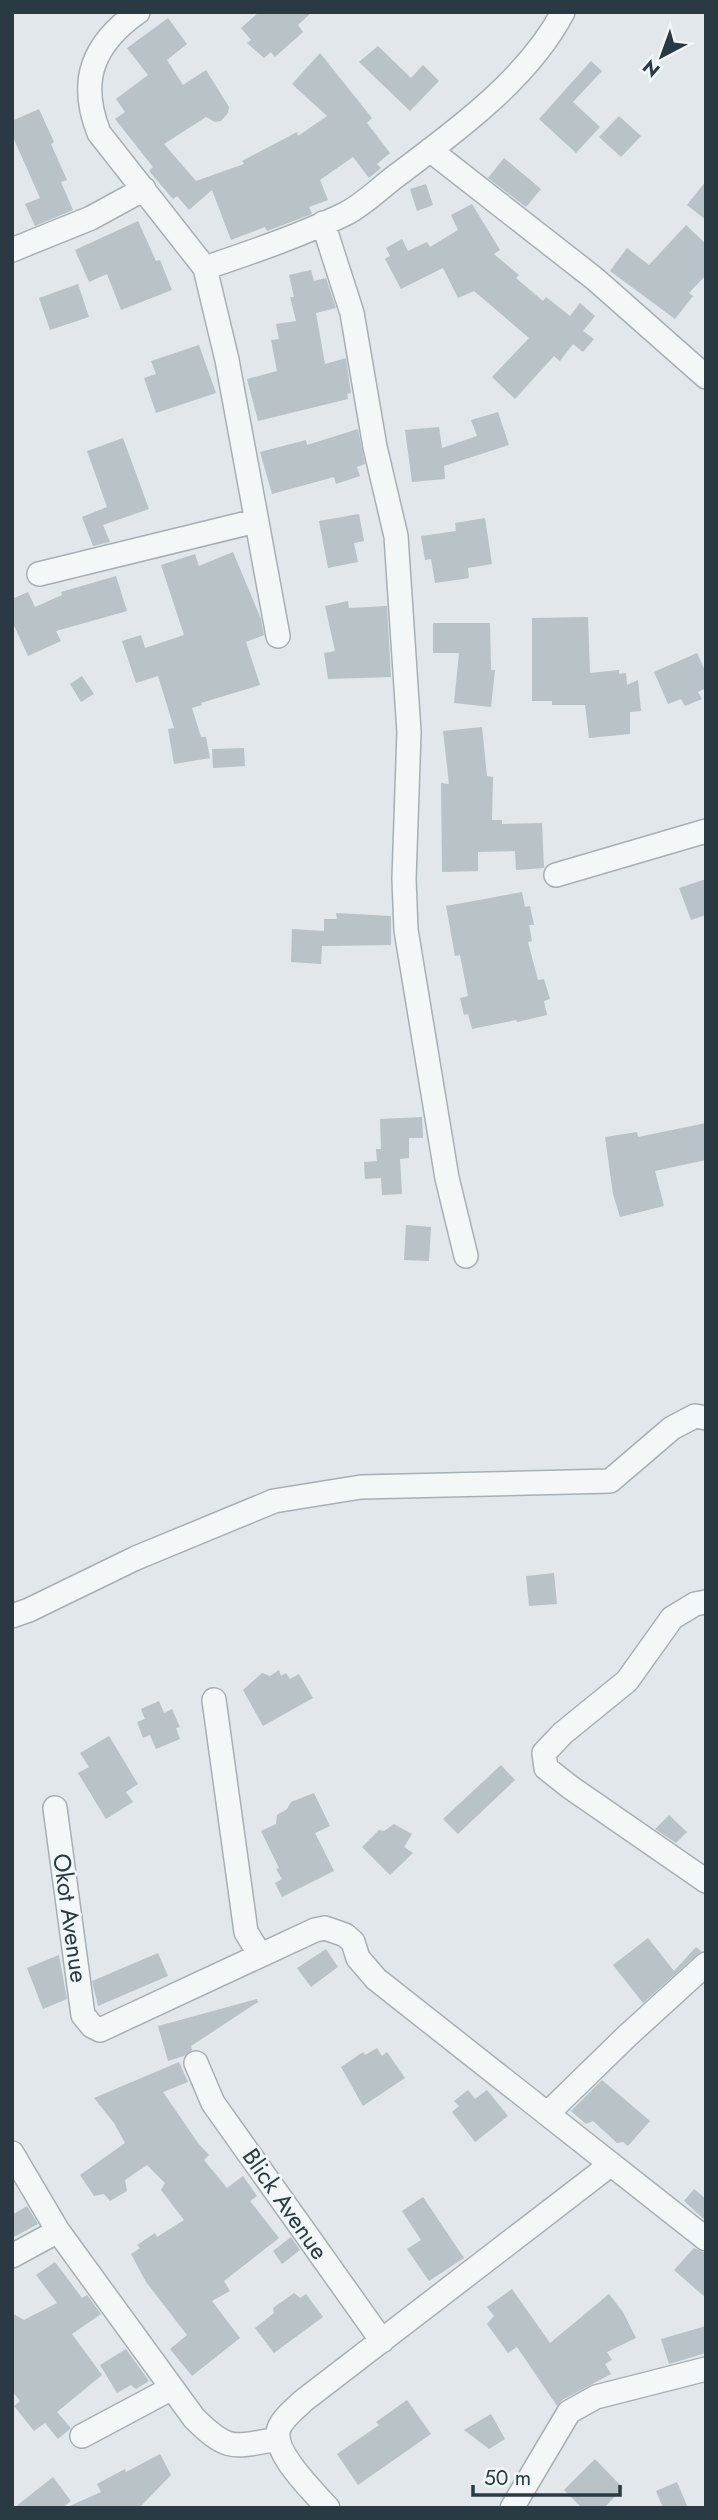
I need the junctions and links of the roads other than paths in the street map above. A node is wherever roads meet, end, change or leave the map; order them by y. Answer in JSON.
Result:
{"nodes":[{"id":1,"x":138,"y":12,"type":"edge"},
{"id":2,"x":563,"y":12,"type":"edge"},
{"id":3,"x":430,"y":150,"type":"junction"},
{"id":4,"x":144,"y":189,"type":"junction"},
{"id":5,"x":323,"y":223,"type":"junction"},
{"id":6,"x":12,"y":250,"type":"edge"},
{"id":7,"x":205,"y":268,"type":"junction"},
{"id":8,"x":706,"y":377,"type":"edge"},
{"id":9,"x":256,"y":521,"type":"junction"},
{"id":10,"x":39,"y":574,"type":"dead end"},
{"id":11,"x":278,"y":636,"type":"dead end"},
{"id":12,"x":706,"y":831,"type":"edge"},
{"id":13,"x":556,"y":875,"type":"dead end"},
{"id":14,"x":466,"y":1256,"type":"dead end"},
{"id":15,"x":706,"y":1418,"type":"edge"},
{"id":16,"x":706,"y":1602,"type":"edge"},
{"id":17,"x":12,"y":1616,"type":"edge"},
{"id":18,"x":215,"y":1700,"type":"dead end"},
{"id":19,"x":55,"y":1808,"type":"dead end"},
{"id":20,"x":706,"y":1881,"type":"edge"},
{"id":21,"x":260,"y":1955,"type":"junction"},
{"id":22,"x":706,"y":1964,"type":"edge"},
{"id":23,"x":196,"y":2063,"type":"dead end"},
{"id":24,"x":548,"y":2113,"type":"junction"},
{"id":25,"x":12,"y":2153,"type":"edge"},
{"id":26,"x":610,"y":2165,"type":"junction"},
{"id":27,"x":58,"y":2231,"type":"junction"},
{"id":28,"x":706,"y":2239,"type":"edge"},
{"id":29,"x":12,"y":2256,"type":"edge"},
{"id":30,"x":382,"y":2341,"type":"junction"},
{"id":31,"x":706,"y":2369,"type":"edge"},
{"id":32,"x":172,"y":2388,"type":"junction"},
{"id":33,"x":82,"y":2436,"type":"dead end"},
{"id":34,"x":278,"y":2440,"type":"junction"},
{"id":35,"x":328,"y":2508,"type":"edge"},
{"id":36,"x":512,"y":2508,"type":"edge"}],
"edges":[{"from":1,"to":4,"type":"street"},
{"from":2,"to":3,"type":"street"},
{"from":3,"to":5,"type":"street"},
{"from":3,"to":8,"type":"street"},
{"from":4,"to":6,"type":"street"},
{"from":4,"to":7,"type":"street"},
{"from":5,"to":7,"type":"street"},
{"from":5,"to":14,"type":"street"},
{"from":7,"to":9,"type":"street"},
{"from":9,"to":10,"type":"street"},
{"from":9,"to":11,"type":"street"},
{"from":12,"to":13,"type":"street"},
{"from":15,"to":17,"type":"street"},
{"from":16,"to":20,"type":"street"},
{"from":18,"to":21,"type":"street"},
{"from":19,"to":21,"type":"street","name":"Okot Avenue"},
{"from":21,"to":24,"type":"street"},
{"from":22,"to":24,"type":"street"},
{"from":23,"to":30,"type":"street","name":"Blick Avenue"},
{"from":24,"to":26,"type":"street"},
{"from":25,"to":27,"type":"street"},
{"from":26,"to":28,"type":"street"},
{"from":26,"to":30,"type":"street"},
{"from":27,"to":29,"type":"street"},
{"from":27,"to":32,"type":"street"},
{"from":30,"to":34,"type":"street"},
{"from":31,"to":36,"type":"street"},
{"from":32,"to":33,"type":"street"},
{"from":32,"to":34,"type":"street"},
{"from":34,"to":35,"type":"street"}]}
